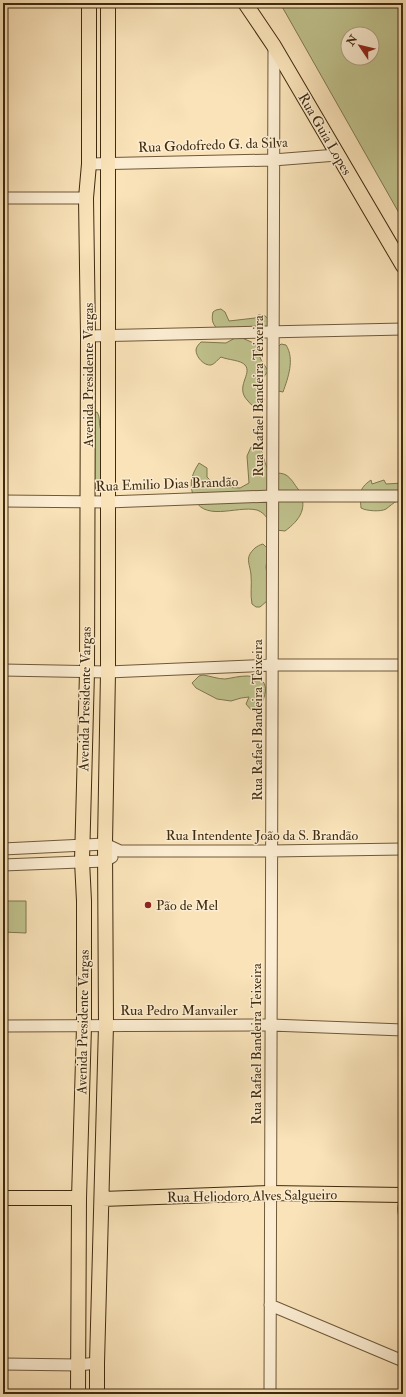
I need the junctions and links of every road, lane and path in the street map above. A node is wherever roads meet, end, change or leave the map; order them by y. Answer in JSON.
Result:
{"nodes":[{"id":1,"x":89,"y":3,"type":"edge"},
{"id":2,"x":108,"y":3,"type":"edge"},
{"id":3,"x":245,"y":3,"type":"edge"},
{"id":4,"x":274,"y":46,"type":"junction"},
{"id":5,"x":338,"y":155,"type":"junction"},
{"id":6,"x":274,"y":160,"type":"junction"},
{"id":7,"x":89,"y":164,"type":"junction"},
{"id":8,"x":107,"y":164,"type":"junction"},
{"id":9,"x":3,"y":198,"type":"edge"},
{"id":10,"x":86,"y":198,"type":"junction"},
{"id":11,"x":403,"y":266,"type":"edge"},
{"id":12,"x":403,"y":329,"type":"edge"},
{"id":13,"x":273,"y":332,"type":"junction"},
{"id":14,"x":88,"y":336,"type":"junction"},
{"id":15,"x":108,"y":336,"type":"junction"},
{"id":16,"x":272,"y":496,"type":"junction"},
{"id":17,"x":403,"y":496,"type":"edge"},
{"id":18,"x":3,"y":501,"type":"edge"},
{"id":19,"x":87,"y":502,"type":"junction"},
{"id":20,"x":107,"y":502,"type":"junction"},
{"id":21,"x":272,"y":665,"type":"junction"},
{"id":22,"x":403,"y":665,"type":"edge"},
{"id":23,"x":3,"y":670,"type":"edge"},
{"id":24,"x":87,"y":672,"type":"junction"},
{"id":25,"x":108,"y":672,"type":"junction"},
{"id":26,"x":83,"y":844,"type":"junction"},
{"id":27,"x":105,"y":844,"type":"junction"},
{"id":28,"x":3,"y":849,"type":"edge"},
{"id":29,"x":403,"y":849,"type":"edge"},
{"id":30,"x":120,"y":851,"type":"junction"},
{"id":31,"x":271,"y":851,"type":"junction"},
{"id":32,"x":82,"y":861,"type":"junction"},
{"id":33,"x":105,"y":861,"type":"junction"},
{"id":34,"x":3,"y":865,"type":"edge"},
{"id":35,"x":271,"y":1025,"type":"junction"},
{"id":36,"x":3,"y":1026,"type":"edge"},
{"id":37,"x":84,"y":1026,"type":"junction"},
{"id":38,"x":106,"y":1026,"type":"junction"},
{"id":39,"x":403,"y":1030,"type":"edge"},
{"id":40,"x":270,"y":1194,"type":"junction"},
{"id":41,"x":403,"y":1195,"type":"edge"},
{"id":42,"x":3,"y":1198,"type":"edge"},
{"id":43,"x":79,"y":1198,"type":"junction"},
{"id":44,"x":102,"y":1199,"type":"junction"},
{"id":45,"x":270,"y":1305,"type":"junction"},
{"id":46,"x":403,"y":1361,"type":"edge"},
{"id":47,"x":97,"y":1363,"type":"junction"},
{"id":48,"x":3,"y":1364,"type":"edge"},
{"id":49,"x":78,"y":1365,"type":"junction"},
{"id":50,"x":78,"y":1394,"type":"edge"},
{"id":51,"x":97,"y":1394,"type":"edge"},
{"id":52,"x":270,"y":1394,"type":"edge"}],
"edges":[{"from":1,"to":7,"type":"main road","name":"Avenida Presidente Vargas"},
{"from":2,"to":8,"type":"main road","name":"Avenida Presidente Vargas"},
{"from":3,"to":4,"type":"main road","name":"Rua Guia Lopes"},
{"from":4,"to":5,"type":"main road","name":"Rua Guia Lopes"},
{"from":4,"to":6,"type":"street","name":"Rua Rafael Bandeira Teixeira"},
{"from":5,"to":6,"type":"street","name":"Rua Godofredo G. da Silva"},
{"from":5,"to":11,"type":"main road","name":"Rua Guia Lopes"},
{"from":6,"to":8,"type":"street","name":"Rua Godofredo G. da Silva"},
{"from":6,"to":13,"type":"street","name":"Rua Rafael Bandeira Teixeira"},
{"from":7,"to":8,"type":"street","name":"Rua Godofredo G. da Silva"},
{"from":7,"to":10,"type":"main road","name":"Avenida Presidente Vargas"},
{"from":8,"to":15,"type":"main road","name":"Avenida Presidente Vargas"},
{"from":9,"to":10,"type":"street"},
{"from":10,"to":14,"type":"main road","name":"Avenida Presidente Vargas"},
{"from":12,"to":13,"type":"street"},
{"from":13,"to":15,"type":"street"},
{"from":13,"to":16,"type":"street","name":"Rua Rafael Bandeira Teixeira"},
{"from":14,"to":15,"type":"street"},
{"from":14,"to":19,"type":"main road","name":"Avenida Presidente Vargas"},
{"from":15,"to":20,"type":"main road","name":"Avenida Presidente Vargas"},
{"from":16,"to":17,"type":"street","name":"Rua Emilio Dias Brandão"},
{"from":16,"to":20,"type":"street","name":"Rua Emilio Dias Brandão"},
{"from":16,"to":21,"type":"street","name":"Rua Rafael Bandeira Teixeira"},
{"from":18,"to":19,"type":"street","name":"Rua Emilio Dias Brandão"},
{"from":19,"to":20,"type":"street","name":"Rua Emilio Dias Brandão"},
{"from":19,"to":24,"type":"main road","name":"Avenida Presidente Vargas"},
{"from":20,"to":25,"type":"main road","name":"Avenida Presidente Vargas"},
{"from":21,"to":22,"type":"street"},
{"from":21,"to":25,"type":"street"},
{"from":21,"to":31,"type":"street","name":"Rua Rafael Bandeira Teixeira"},
{"from":23,"to":24,"type":"street"},
{"from":24,"to":25,"type":"street"},
{"from":24,"to":26,"type":"main road","name":"Avenida Presidente Vargas"},
{"from":25,"to":27,"type":"main road","name":"Avenida Presidente Vargas"},
{"from":26,"to":27,"type":"street"},
{"from":26,"to":28,"type":"street"},
{"from":26,"to":32,"type":"main road","name":"Avenida Presidente Vargas"},
{"from":27,"to":30,"type":"street","name":"Rua Intendente João da S. Brandão"},
{"from":27,"to":33,"type":"main road","name":"Avenida Presidente Vargas"},
{"from":29,"to":31,"type":"street","name":"Rua Intendente João da S. Brandão"},
{"from":30,"to":31,"type":"street","name":"Rua Intendente João da S. Brandão"},
{"from":30,"to":33,"type":"street"},
{"from":31,"to":35,"type":"street","name":"Rua Rafael Bandeira Teixeira"},
{"from":32,"to":33,"type":"street"},
{"from":32,"to":34,"type":"street"},
{"from":32,"to":37,"type":"main road","name":"Avenida Presidente Vargas"},
{"from":33,"to":38,"type":"main road","name":"Avenida Presidente Vargas"},
{"from":35,"to":38,"type":"street","name":"Rua Pedro Manvailer"},
{"from":35,"to":39,"type":"street","name":"Rua Pedro Manvailer"},
{"from":35,"to":40,"type":"street","name":"Rua Rafael Bandeira Teixeira"},
{"from":36,"to":37,"type":"street","name":"Rua Pedro Manvailer"},
{"from":37,"to":38,"type":"street","name":"Rua Pedro Manvailer"},
{"from":37,"to":43,"type":"main road","name":"Avenida Presidente Vargas"},
{"from":38,"to":44,"type":"main road","name":"Avenida Presidente Vargas"},
{"from":40,"to":41,"type":"main road","name":"Rua Heliodoro Alves Salgueiro"},
{"from":40,"to":44,"type":"main road","name":"Rua Heliodoro Alves Salgueiro"},
{"from":40,"to":45,"type":"street","name":"Rua Rafael Bandeira Teixeira"},
{"from":42,"to":43,"type":"main road"},
{"from":43,"to":44,"type":"main road"},
{"from":43,"to":49,"type":"main road","name":"Avenida Presidente Vargas"},
{"from":44,"to":47,"type":"main road","name":"Avenida Presidente Vargas"},
{"from":45,"to":46,"type":"street"},
{"from":45,"to":52,"type":"street","name":"Rua Rafael Bandeira Teixeira"},
{"from":47,"to":49,"type":"street"},
{"from":47,"to":51,"type":"main road","name":"Avenida Presidente Vargas"},
{"from":48,"to":49,"type":"street"},
{"from":49,"to":50,"type":"main road","name":"Avenida Presidente Vargas"}]}
